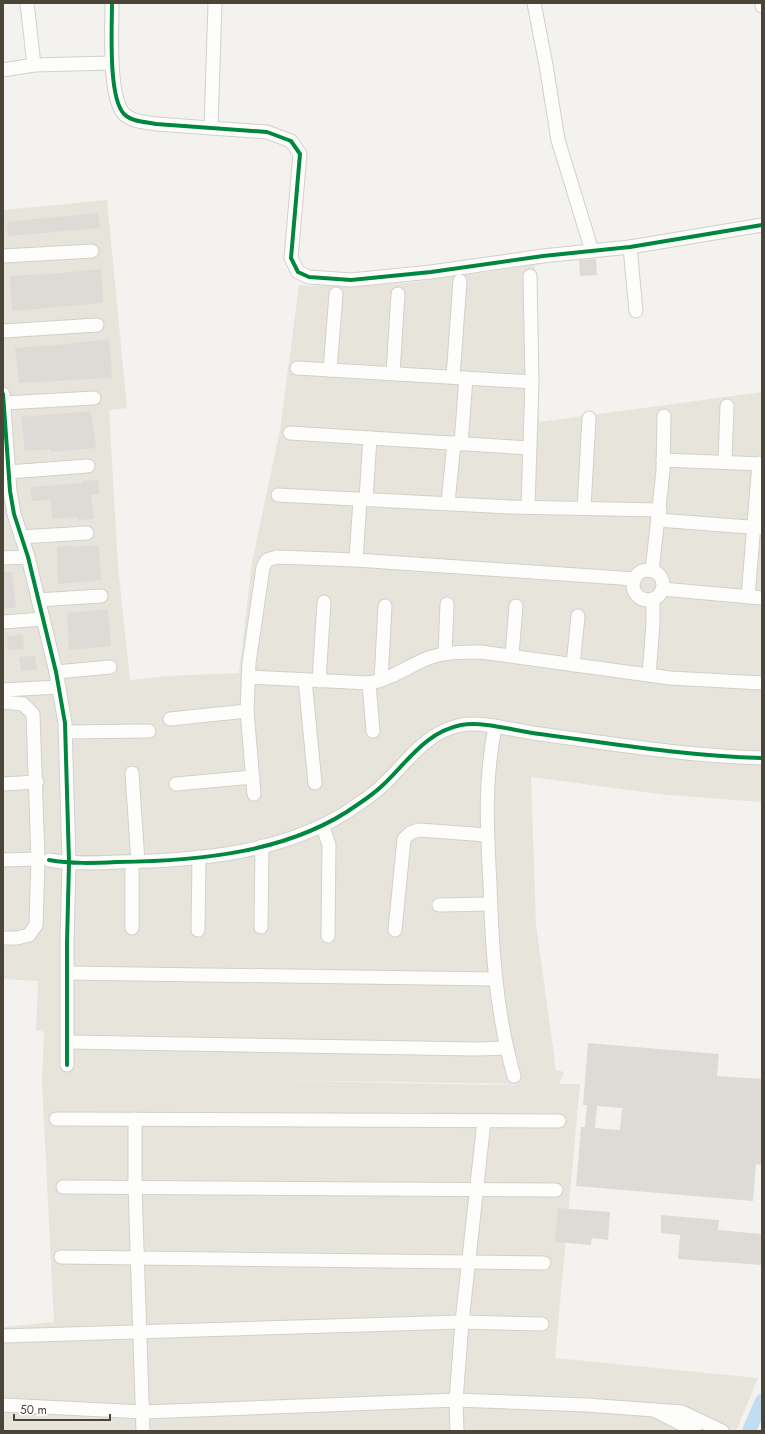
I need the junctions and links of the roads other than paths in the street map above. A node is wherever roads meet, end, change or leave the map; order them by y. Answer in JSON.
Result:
{"nodes":[{"id":1,"x":27,"y":3,"type":"edge"},
{"id":2,"x":112,"y":3,"type":"edge"},
{"id":3,"x":215,"y":3,"type":"edge"},
{"id":4,"x":534,"y":3,"type":"edge"},
{"id":5,"x":112,"y":63,"type":"junction"},
{"id":6,"x":34,"y":65,"type":"junction"},
{"id":7,"x":3,"y":70,"type":"edge"},
{"id":8,"x":211,"y":128,"type":"junction"},
{"id":9,"x":762,"y":225,"type":"edge"},
{"id":10,"x":630,"y":246,"type":"junction"},
{"id":11,"x":92,"y":251,"type":"dead end"},
{"id":12,"x":592,"y":251,"type":"junction"},
{"id":13,"x":3,"y":256,"type":"edge"},
{"id":14,"x":530,"y":276,"type":"dead end"},
{"id":15,"x":460,"y":281,"type":"dead end"},
{"id":16,"x":336,"y":294,"type":"dead end"},
{"id":17,"x":398,"y":294,"type":"dead end"},
{"id":18,"x":636,"y":311,"type":"dead end"},
{"id":19,"x":97,"y":325,"type":"dead end"},
{"id":20,"x":3,"y":331,"type":"edge"},
{"id":21,"x":297,"y":368,"type":"dead end"},
{"id":22,"x":330,"y":370,"type":"junction"},
{"id":23,"x":393,"y":374,"type":"junction"},
{"id":24,"x":459,"y":378,"type":"junction"},
{"id":25,"x":532,"y":382,"type":"junction"},
{"id":26,"x":94,"y":398,"type":"dead end"},
{"id":27,"x":3,"y":399,"type":"edge"},
{"id":28,"x":727,"y":406,"type":"dead end"},
{"id":29,"x":664,"y":416,"type":"dead end"},
{"id":30,"x":4,"y":418,"type":"edge"},
{"id":31,"x":589,"y":418,"type":"dead end"},
{"id":32,"x":290,"y":433,"type":"dead end"},
{"id":33,"x":370,"y":438,"type":"junction"},
{"id":34,"x":457,"y":443,"type":"junction"},
{"id":35,"x":529,"y":448,"type":"junction"},
{"id":36,"x":663,"y":460,"type":"junction"},
{"id":37,"x":725,"y":461,"type":"junction"},
{"id":38,"x":761,"y":463,"type":"edge"},
{"id":39,"x":88,"y":466,"type":"dead end"},
{"id":40,"x":8,"y":472,"type":"junction"},
{"id":41,"x":6,"y":487,"type":"edge"},
{"id":42,"x":278,"y":495,"type":"dead end"},
{"id":43,"x":363,"y":499,"type":"junction"},
{"id":44,"x":448,"y":503,"type":"junction"},
{"id":45,"x":528,"y":507,"type":"junction"},
{"id":46,"x":584,"y":508,"type":"junction"},
{"id":47,"x":659,"y":515,"type":"junction"},
{"id":48,"x":758,"y":527,"type":"edge"},
{"id":49,"x":87,"y":533,"type":"dead end"},
{"id":50,"x":21,"y":537,"type":"junction"},
{"id":51,"x":28,"y":557,"type":"junction"},
{"id":52,"x":3,"y":558,"type":"edge"},
{"id":53,"x":356,"y":560,"type":"junction"},
{"id":54,"x":652,"y":572,"type":"junction"},
{"id":55,"x":635,"y":579,"type":"junction"},
{"id":56,"x":662,"y":589,"type":"junction"},
{"id":57,"x":101,"y":596,"type":"dead end"},
{"id":58,"x":748,"y":597,"type":"junction"},
{"id":59,"x":762,"y":598,"type":"edge"},
{"id":60,"x":653,"y":599,"type":"junction"},
{"id":61,"x":38,"y":600,"type":"junction"},
{"id":62,"x":324,"y":602,"type":"dead end"},
{"id":63,"x":447,"y":604,"type":"dead end"},
{"id":64,"x":385,"y":606,"type":"dead end"},
{"id":65,"x":516,"y":606,"type":"dead end"},
{"id":66,"x":578,"y":616,"type":"dead end"},
{"id":67,"x":43,"y":619,"type":"junction"},
{"id":68,"x":3,"y":622,"type":"edge"},
{"id":69,"x":445,"y":654,"type":"junction"},
{"id":70,"x":512,"y":656,"type":"junction"},
{"id":71,"x":573,"y":665,"type":"junction"},
{"id":72,"x":110,"y":667,"type":"dead end"},
{"id":73,"x":56,"y":672,"type":"junction"},
{"id":74,"x":649,"y":675,"type":"junction"},
{"id":75,"x":248,"y":677,"type":"junction"},
{"id":76,"x":305,"y":680,"type":"junction"},
{"id":77,"x":319,"y":681,"type":"junction"},
{"id":78,"x":375,"y":682,"type":"junction"},
{"id":79,"x":762,"y":683,"type":"edge"},
{"id":80,"x":59,"y":687,"type":"junction"},
{"id":81,"x":3,"y":690,"type":"edge"},
{"id":82,"x":3,"y":702,"type":"edge"},
{"id":83,"x":247,"y":711,"type":"junction"},
{"id":84,"x":170,"y":719,"type":"dead end"},
{"id":85,"x":495,"y":727,"type":"junction"},
{"id":86,"x":149,"y":731,"type":"dead end"},
{"id":87,"x":373,"y":731,"type":"dead end"},
{"id":88,"x":65,"y":732,"type":"junction"},
{"id":89,"x":762,"y":758,"type":"edge"},
{"id":90,"x":132,"y":773,"type":"dead end"},
{"id":91,"x":253,"y":777,"type":"junction"},
{"id":92,"x":36,"y":782,"type":"junction"},
{"id":93,"x":315,"y":783,"type":"dead end"},
{"id":94,"x":3,"y":784,"type":"edge"},
{"id":95,"x":176,"y":784,"type":"dead end"},
{"id":96,"x":254,"y":794,"type":"dead end"},
{"id":97,"x":323,"y":827,"type":"junction"},
{"id":98,"x":487,"y":835,"type":"junction"},
{"id":99,"x":262,"y":846,"type":"junction"},
{"id":100,"x":199,"y":857,"type":"junction"},
{"id":101,"x":3,"y":860,"type":"edge"},
{"id":102,"x":43,"y":860,"type":"junction"},
{"id":103,"x":70,"y":862,"type":"junction"},
{"id":104,"x":135,"y":862,"type":"junction"},
{"id":105,"x":490,"y":904,"type":"junction"},
{"id":106,"x":439,"y":905,"type":"dead end"},
{"id":107,"x":261,"y":927,"type":"dead end"},
{"id":108,"x":132,"y":928,"type":"dead end"},
{"id":109,"x":198,"y":930,"type":"dead end"},
{"id":110,"x":395,"y":930,"type":"dead end"},
{"id":111,"x":328,"y":936,"type":"dead end"},
{"id":112,"x":3,"y":938,"type":"edge"},
{"id":113,"x":68,"y":973,"type":"junction"},
{"id":114,"x":495,"y":979,"type":"junction"},
{"id":115,"x":68,"y":1042,"type":"junction"},
{"id":116,"x":506,"y":1048,"type":"junction"},
{"id":117,"x":67,"y":1065,"type":"dead end"},
{"id":118,"x":514,"y":1076,"type":"dead end"},
{"id":119,"x":56,"y":1119,"type":"dead end"},
{"id":120,"x":135,"y":1119,"type":"junction"},
{"id":121,"x":484,"y":1121,"type":"junction"},
{"id":122,"x":559,"y":1121,"type":"dead end"},
{"id":123,"x":63,"y":1186,"type":"dead end"},
{"id":124,"x":135,"y":1186,"type":"junction"},
{"id":125,"x":476,"y":1189,"type":"junction"},
{"id":126,"x":556,"y":1190,"type":"dead end"},
{"id":127,"x":61,"y":1257,"type":"dead end"},
{"id":128,"x":138,"y":1257,"type":"junction"},
{"id":129,"x":468,"y":1260,"type":"junction"},
{"id":130,"x":544,"y":1263,"type":"dead end"},
{"id":131,"x":462,"y":1322,"type":"junction"},
{"id":132,"x":542,"y":1324,"type":"dead end"},
{"id":133,"x":140,"y":1331,"type":"junction"},
{"id":134,"x":3,"y":1336,"type":"edge"},
{"id":135,"x":456,"y":1400,"type":"junction"},
{"id":136,"x":3,"y":1405,"type":"edge"},
{"id":137,"x":654,"y":1410,"type":"junction"},
{"id":138,"x":144,"y":1412,"type":"junction"},
{"id":139,"x":143,"y":1431,"type":"edge"},
{"id":140,"x":457,"y":1431,"type":"edge"},
{"id":141,"x":695,"y":1431,"type":"edge"},
{"id":142,"x":722,"y":1431,"type":"edge"}],
"edges":[{"from":1,"to":6,"type":"street"},
{"from":2,"to":5,"type":"street"},
{"from":3,"to":8,"type":"street"},
{"from":4,"to":12,"type":"street"},
{"from":5,"to":6,"type":"street"},
{"from":5,"to":8,"type":"street"},
{"from":6,"to":7,"type":"street"},
{"from":8,"to":12,"type":"street"},
{"from":9,"to":10,"type":"street"},
{"from":10,"to":12,"type":"street"},
{"from":10,"to":18,"type":"street"},
{"from":11,"to":13,"type":"street"},
{"from":14,"to":25,"type":"street"},
{"from":15,"to":24,"type":"street"},
{"from":16,"to":22,"type":"street"},
{"from":17,"to":23,"type":"street"},
{"from":19,"to":20,"type":"street"},
{"from":21,"to":22,"type":"street"},
{"from":22,"to":23,"type":"street"},
{"from":23,"to":24,"type":"street"},
{"from":24,"to":25,"type":"street"},
{"from":24,"to":34,"type":"street"},
{"from":25,"to":35,"type":"street"},
{"from":26,"to":27,"type":"street"},
{"from":27,"to":30,"type":"street"},
{"from":28,"to":37,"type":"street"},
{"from":29,"to":36,"type":"street"},
{"from":30,"to":40,"type":"street"},
{"from":31,"to":46,"type":"street"},
{"from":32,"to":33,"type":"street"},
{"from":33,"to":34,"type":"street"},
{"from":33,"to":43,"type":"street"},
{"from":34,"to":35,"type":"street"},
{"from":34,"to":44,"type":"street"},
{"from":35,"to":45,"type":"street"},
{"from":36,"to":37,"type":"street"},
{"from":36,"to":47,"type":"street"},
{"from":37,"to":38,"type":"street"},
{"from":38,"to":48,"type":"street"},
{"from":39,"to":40,"type":"street"},
{"from":40,"to":41,"type":"street"},
{"from":41,"to":50,"type":"street"},
{"from":42,"to":43,"type":"street"},
{"from":43,"to":44,"type":"street"},
{"from":43,"to":53,"type":"street"},
{"from":44,"to":45,"type":"street"},
{"from":45,"to":46,"type":"street"},
{"from":46,"to":47,"type":"street"},
{"from":47,"to":48,"type":"street"},
{"from":47,"to":54,"type":"street"},
{"from":48,"to":58,"type":"street"},
{"from":49,"to":50,"type":"street"},
{"from":50,"to":51,"type":"street"},
{"from":51,"to":52,"type":"street"},
{"from":51,"to":61,"type":"street"},
{"from":53,"to":55,"type":"street"},
{"from":53,"to":75,"type":"street"},
{"from":54,"to":55,"type":"street"},
{"from":54,"to":56,"type":"street"},
{"from":55,"to":60,"type":"street"},
{"from":56,"to":58,"type":"street"},
{"from":56,"to":60,"type":"street"},
{"from":57,"to":61,"type":"street"},
{"from":58,"to":59,"type":"street"},
{"from":60,"to":74,"type":"street"},
{"from":61,"to":67,"type":"street"},
{"from":62,"to":77,"type":"street"},
{"from":63,"to":69,"type":"street"},
{"from":64,"to":78,"type":"street"},
{"from":65,"to":70,"type":"street"},
{"from":66,"to":71,"type":"street"},
{"from":67,"to":68,"type":"street"},
{"from":67,"to":73,"type":"street"},
{"from":69,"to":70,"type":"street"},
{"from":69,"to":78,"type":"street"},
{"from":70,"to":71,"type":"street"},
{"from":71,"to":74,"type":"street"},
{"from":72,"to":73,"type":"street"},
{"from":73,"to":80,"type":"street"},
{"from":74,"to":79,"type":"street"},
{"from":75,"to":76,"type":"street"},
{"from":75,"to":83,"type":"street"},
{"from":76,"to":77,"type":"street"},
{"from":76,"to":93,"type":"street"},
{"from":77,"to":78,"type":"street"},
{"from":78,"to":87,"type":"street"},
{"from":80,"to":81,"type":"street"},
{"from":80,"to":88,"type":"street"},
{"from":82,"to":92,"type":"street"},
{"from":83,"to":84,"type":"street"},
{"from":83,"to":91,"type":"street"},
{"from":85,"to":89,"type":"street"},
{"from":85,"to":97,"type":"street"},
{"from":85,"to":98,"type":"street"},
{"from":86,"to":88,"type":"street"},
{"from":88,"to":103,"type":"street"},
{"from":90,"to":104,"type":"street"},
{"from":91,"to":95,"type":"street"},
{"from":91,"to":96,"type":"street"},
{"from":92,"to":94,"type":"street"},
{"from":92,"to":102,"type":"street"},
{"from":97,"to":99,"type":"street"},
{"from":97,"to":111,"type":"street"},
{"from":98,"to":105,"type":"street"},
{"from":98,"to":110,"type":"street"},
{"from":99,"to":100,"type":"street"},
{"from":99,"to":107,"type":"street"},
{"from":100,"to":104,"type":"street"},
{"from":100,"to":109,"type":"street"},
{"from":101,"to":102,"type":"street"},
{"from":102,"to":103,"type":"street"},
{"from":102,"to":112,"type":"street"},
{"from":103,"to":104,"type":"street"},
{"from":103,"to":113,"type":"street"},
{"from":104,"to":108,"type":"street"},
{"from":105,"to":106,"type":"street"},
{"from":105,"to":114,"type":"street"},
{"from":113,"to":114,"type":"street"},
{"from":113,"to":115,"type":"street"},
{"from":114,"to":116,"type":"street"},
{"from":115,"to":116,"type":"street"},
{"from":115,"to":117,"type":"street"},
{"from":116,"to":118,"type":"street"},
{"from":119,"to":120,"type":"street"},
{"from":120,"to":121,"type":"street"},
{"from":120,"to":124,"type":"street"},
{"from":121,"to":122,"type":"street"},
{"from":121,"to":125,"type":"street"},
{"from":123,"to":124,"type":"street"},
{"from":124,"to":125,"type":"street"},
{"from":124,"to":128,"type":"street"},
{"from":125,"to":126,"type":"street"},
{"from":125,"to":129,"type":"street"},
{"from":127,"to":128,"type":"street"},
{"from":128,"to":129,"type":"street"},
{"from":128,"to":133,"type":"street"},
{"from":129,"to":130,"type":"street"},
{"from":129,"to":131,"type":"street"},
{"from":131,"to":132,"type":"street"},
{"from":131,"to":133,"type":"street"},
{"from":131,"to":135,"type":"street"},
{"from":133,"to":134,"type":"street"},
{"from":133,"to":138,"type":"street"},
{"from":135,"to":137,"type":"street"},
{"from":135,"to":138,"type":"street"},
{"from":135,"to":140,"type":"street"},
{"from":136,"to":138,"type":"street"},
{"from":137,"to":141,"type":"street"},
{"from":137,"to":142,"type":"street"},
{"from":138,"to":139,"type":"street"}]}
